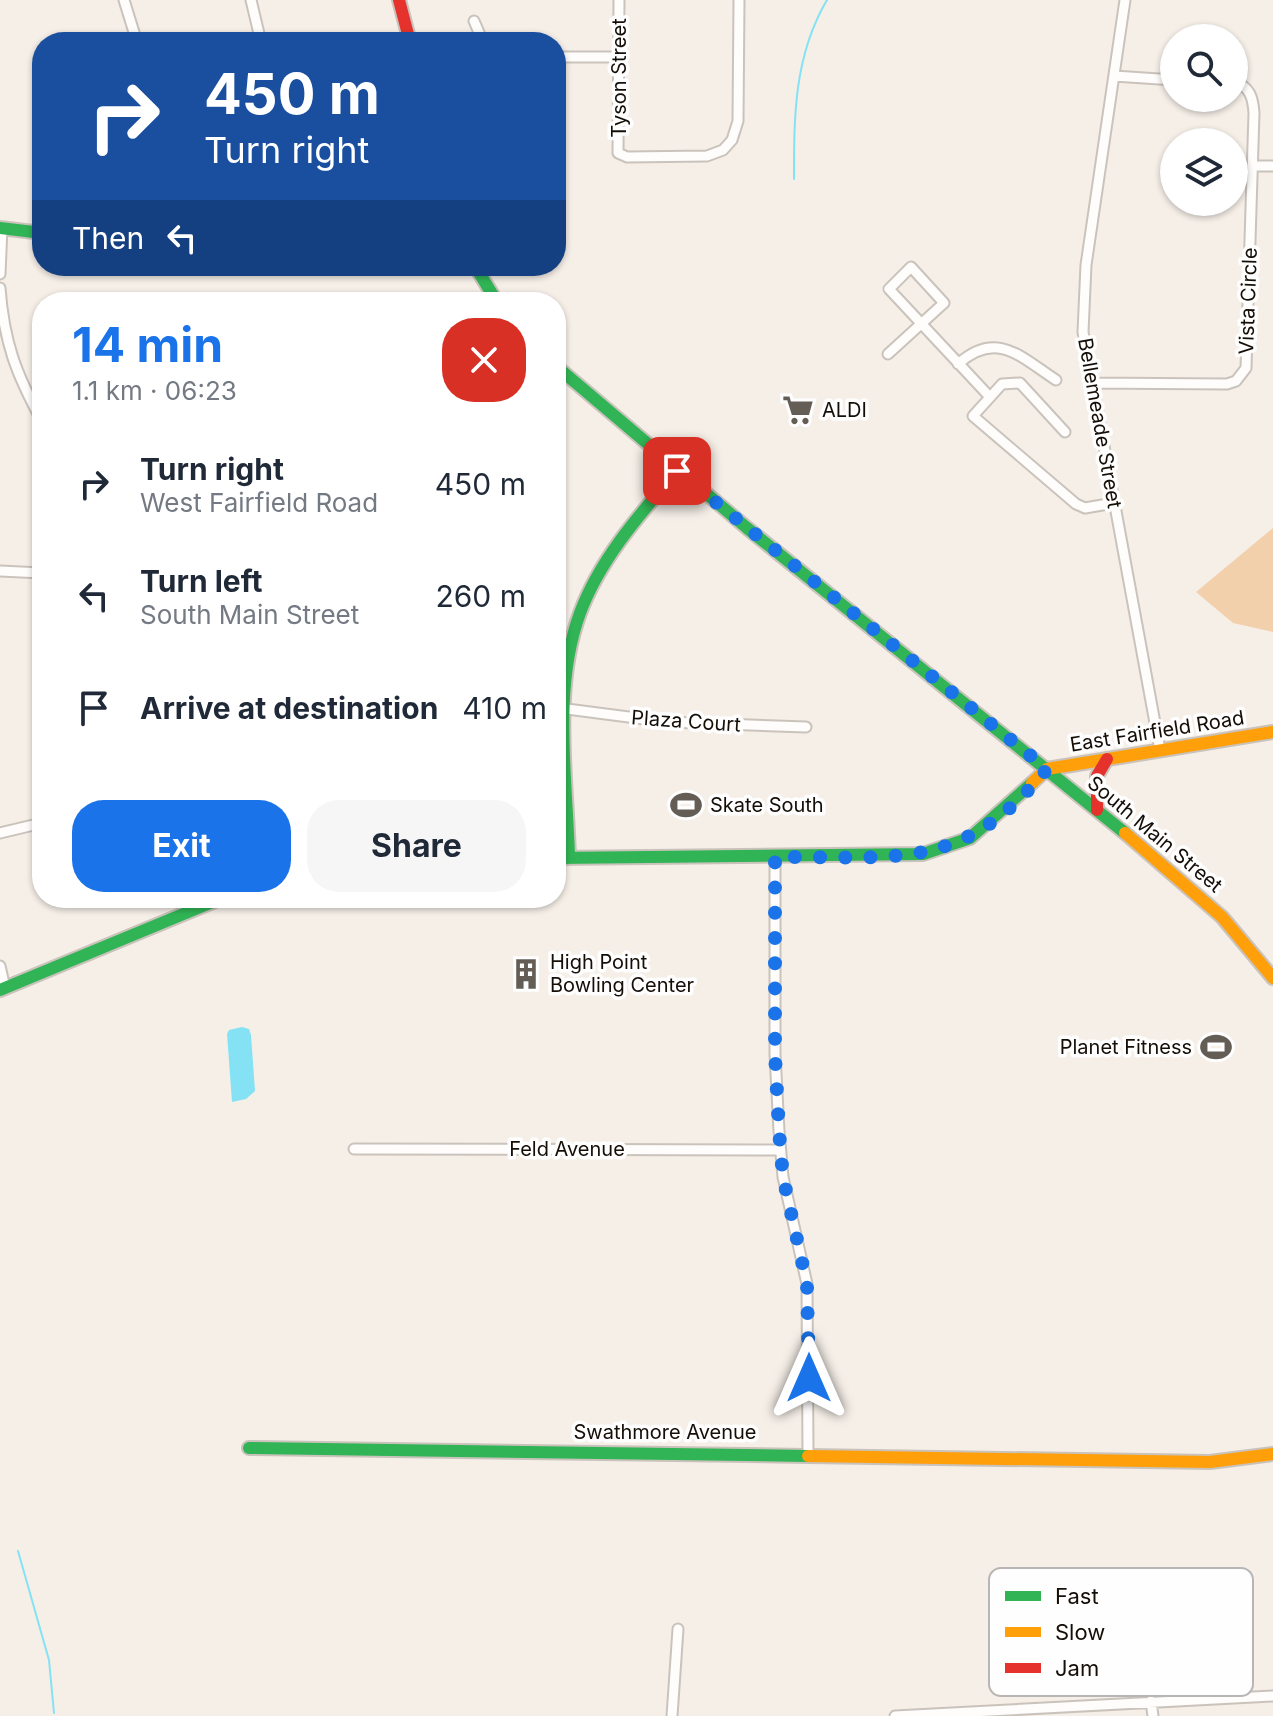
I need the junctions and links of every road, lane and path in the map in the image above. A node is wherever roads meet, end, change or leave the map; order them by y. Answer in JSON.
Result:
{"nodes":[{"id":1,"x":124,"y":0,"type":"edge"},
{"id":2,"x":251,"y":0,"type":"edge"},
{"id":3,"x":399,"y":0,"type":"edge"},
{"id":4,"x":619,"y":0,"type":"edge"},
{"id":5,"x":739,"y":0,"type":"edge"},
{"id":6,"x":1125,"y":0,"type":"edge"},
{"id":7,"x":474,"y":21,"type":"dead end"},
{"id":8,"x":134,"y":32,"type":"edge"},
{"id":9,"x":259,"y":32,"type":"edge"},
{"id":10,"x":407,"y":32,"type":"edge"},
{"id":11,"x":480,"y":32,"type":"edge"},
{"id":12,"x":566,"y":57,"type":"edge"},
{"id":13,"x":619,"y":57,"type":"junction"},
{"id":14,"x":1114,"y":76,"type":"junction"},
{"id":15,"x":1160,"y":79,"type":"edge"},
{"id":16,"x":1248,"y":90,"type":"edge"},
{"id":17,"x":1252,"y":166,"type":"junction"},
{"id":18,"x":1273,"y":166,"type":"edge"},
{"id":19,"x":1,"y":228,"type":"edge"},
{"id":20,"x":32,"y":232,"type":"edge"},
{"id":21,"x":0,"y":274,"type":"edge"},
{"id":22,"x":0,"y":288,"type":"edge"},
{"id":23,"x":920,"y":324,"type":"junction"},
{"id":24,"x":888,"y":354,"type":"dead end"},
{"id":25,"x":958,"y":364,"type":"junction"},
{"id":26,"x":566,"y":375,"type":"edge"},
{"id":27,"x":1056,"y":380,"type":"dead end"},
{"id":28,"x":1091,"y":383,"type":"junction"},
{"id":29,"x":989,"y":396,"type":"junction"},
{"id":30,"x":32,"y":403,"type":"edge"},
{"id":31,"x":1065,"y":432,"type":"dead end"},
{"id":32,"x":677,"y":471,"type":"junction"},
{"id":33,"x":1114,"y":503,"type":"junction"},
{"id":34,"x":0,"y":571,"type":"edge"},
{"id":35,"x":32,"y":573,"type":"edge"},
{"id":36,"x":567,"y":709,"type":"junction"},
{"id":37,"x":806,"y":727,"type":"dead end"},
{"id":38,"x":1273,"y":732,"type":"edge"},
{"id":39,"x":566,"y":739,"type":"edge"},
{"id":40,"x":1160,"y":750,"type":"junction"},
{"id":41,"x":1107,"y":759,"type":"junction"},
{"id":42,"x":1047,"y":769,"type":"junction"},
{"id":43,"x":1097,"y":810,"type":"junction"},
{"id":44,"x":32,"y":825,"type":"edge"},
{"id":45,"x":0,"y":833,"type":"edge"},
{"id":46,"x":775,"y":857,"type":"junction"},
{"id":47,"x":566,"y":858,"type":"edge"},
{"id":48,"x":198,"y":908,"type":"edge"},
{"id":49,"x":0,"y":966,"type":"edge"},
{"id":50,"x":1273,"y":978,"type":"edge"},
{"id":51,"x":2,"y":989,"type":"edge"},
{"id":52,"x":354,"y":1149,"type":"dead end"},
{"id":53,"x":780,"y":1150,"type":"junction"},
{"id":54,"x":249,"y":1448,"type":"dead end"},
{"id":55,"x":808,"y":1454,"type":"junction"},
{"id":56,"x":1273,"y":1454,"type":"edge"},
{"id":57,"x":678,"y":1629,"type":"dead end"},
{"id":58,"x":1273,"y":1696,"type":"edge"},
{"id":59,"x":1151,"y":1701,"type":"junction"},
{"id":60,"x":969,"y":1714,"type":"edge"},
{"id":61,"x":672,"y":1716,"type":"edge"},
{"id":62,"x":895,"y":1716,"type":"edge"},
{"id":63,"x":1153,"y":1716,"type":"edge"}],
"edges":[{"from":1,"to":8,"type":"street"},
{"from":2,"to":9,"type":"street"},
{"from":3,"to":10,"type":"main road"},
{"from":4,"to":13,"type":"street","name":"Tyson Street"},
{"from":5,"to":13,"type":"street","name":"Tyson Street"},
{"from":6,"to":14,"type":"street","name":"Bellemeade Street"},
{"from":7,"to":11,"type":"street"},
{"from":12,"to":13,"type":"street"},
{"from":14,"to":15,"type":"street"},
{"from":14,"to":28,"type":"street","name":"Bellemeade Street"},
{"from":16,"to":17,"type":"street","name":"Vista Circle"},
{"from":17,"to":18,"type":"street"},
{"from":17,"to":28,"type":"street","name":"Vista Circle"},
{"from":19,"to":20,"type":"main road"},
{"from":19,"to":21,"type":"street"},
{"from":22,"to":30,"type":"street"},
{"from":23,"to":23,"type":"street"},
{"from":23,"to":24,"type":"street"},
{"from":23,"to":25,"type":"street"},
{"from":25,"to":27,"type":"street"},
{"from":25,"to":29,"type":"street"},
{"from":26,"to":32,"type":"main road","name":"South Main Street"},
{"from":28,"to":33,"type":"street","name":"Bellemeade Street"},
{"from":29,"to":31,"type":"street"},
{"from":29,"to":33,"type":"street"},
{"from":32,"to":36,"type":"main road"},
{"from":32,"to":42,"type":"main road","name":"South Main Street"},
{"from":33,"to":40,"type":"street","name":"Bellemeade Street"},
{"from":34,"to":35,"type":"street"},
{"from":36,"to":37,"type":"street","name":"Plaza Court"},
{"from":36,"to":39,"type":"main road"},
{"from":38,"to":40,"type":"main road","name":"East Fairfield Road"},
{"from":40,"to":41,"type":"main road","name":"East Fairfield Road"},
{"from":41,"to":42,"type":"main road","name":"East Fairfield Road"},
{"from":41,"to":43,"type":"main road"},
{"from":42,"to":43,"type":"main road","name":"South Main Street"},
{"from":42,"to":46,"type":"main road"},
{"from":43,"to":50,"type":"main road","name":"South Main Street"},
{"from":44,"to":45,"type":"street"},
{"from":46,"to":47,"type":"main road"},
{"from":46,"to":53,"type":"street"},
{"from":48,"to":51,"type":"main road"},
{"from":49,"to":51,"type":"street"},
{"from":52,"to":53,"type":"street","name":"Feld Avenue"},
{"from":53,"to":55,"type":"street"},
{"from":54,"to":55,"type":"main road","name":"Swathmore Avenue"},
{"from":55,"to":56,"type":"main road","name":"Swathmore Avenue"},
{"from":57,"to":61,"type":"street"},
{"from":58,"to":59,"type":"street"},
{"from":59,"to":60,"type":"street"},
{"from":59,"to":63,"type":"street"},
{"from":60,"to":62,"type":"street"}]}
